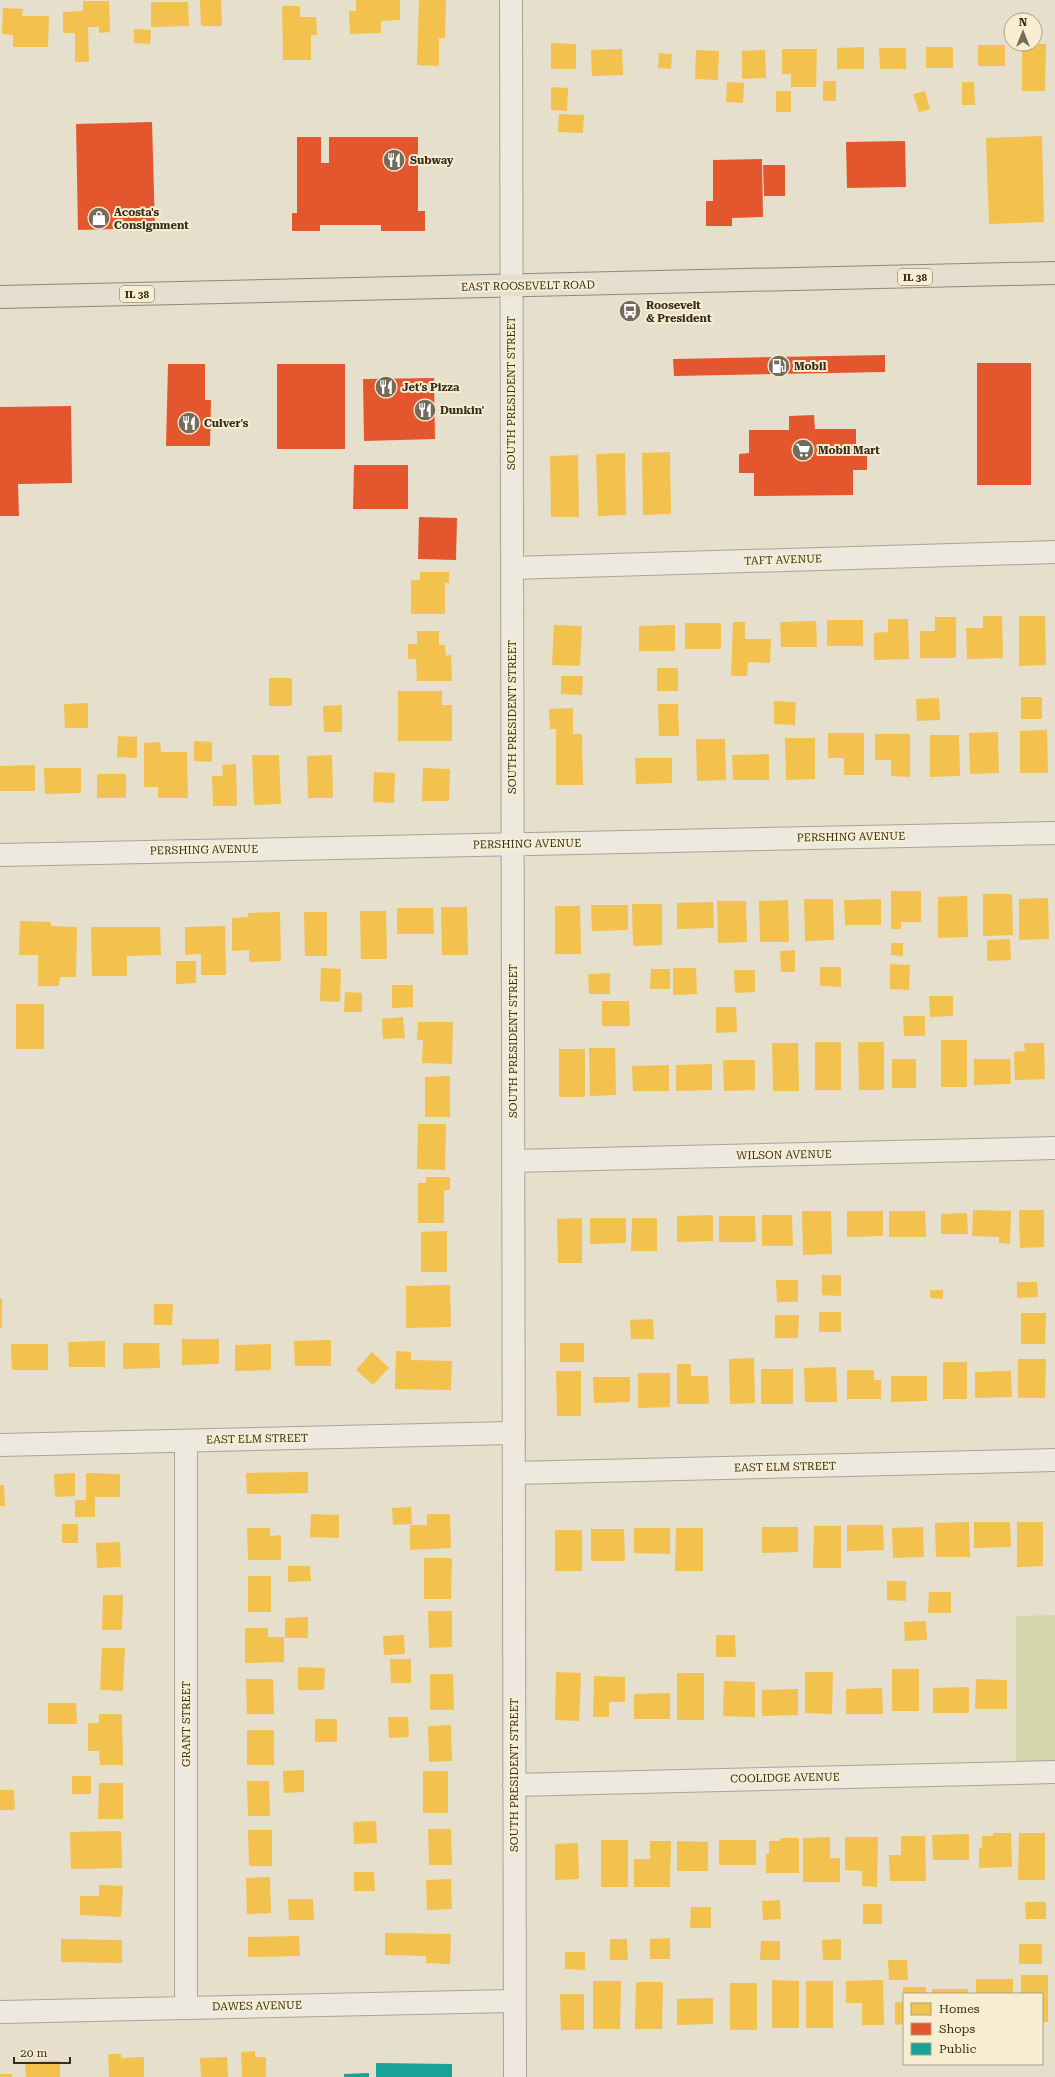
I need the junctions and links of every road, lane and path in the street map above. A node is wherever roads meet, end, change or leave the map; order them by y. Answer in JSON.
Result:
{"nodes":[{"id":1,"x":511,"y":0,"type":"edge"},
{"id":2,"x":1055,"y":273,"type":"edge"},
{"id":3,"x":511,"y":286,"type":"junction"},
{"id":4,"x":0,"y":297,"type":"edge"},
{"id":5,"x":1055,"y":552,"type":"edge"},
{"id":6,"x":512,"y":568,"type":"junction"},
{"id":7,"x":1055,"y":833,"type":"edge"},
{"id":8,"x":512,"y":844,"type":"junction"},
{"id":9,"x":0,"y":855,"type":"edge"},
{"id":10,"x":1055,"y":1148,"type":"edge"},
{"id":11,"x":513,"y":1161,"type":"junction"},
{"id":12,"x":514,"y":1433,"type":"junction"},
{"id":13,"x":186,"y":1441,"type":"junction"},
{"id":14,"x":0,"y":1445,"type":"edge"},
{"id":15,"x":1055,"y":1460,"type":"edge"},
{"id":16,"x":514,"y":1473,"type":"junction"},
{"id":17,"x":1055,"y":1772,"type":"edge"},
{"id":18,"x":514,"y":1785,"type":"junction"},
{"id":19,"x":514,"y":2001,"type":"junction"},
{"id":20,"x":186,"y":2008,"type":"junction"},
{"id":21,"x":0,"y":2012,"type":"edge"},
{"id":22,"x":515,"y":2077,"type":"edge"}],
"edges":[{"from":1,"to":3,"type":"street","name":"SOUTH PRESIDENT STREET"},
{"from":2,"to":3,"type":"main road","name":"EAST ROOSEVELT ROAD","number":"IL 38"},
{"from":3,"to":4,"type":"main road","name":"EAST ROOSEVELT ROAD","number":"IL 38"},
{"from":3,"to":6,"type":"street","name":"SOUTH PRESIDENT STREET"},
{"from":5,"to":6,"type":"street","name":"TAFT AVENUE"},
{"from":6,"to":8,"type":"street","name":"SOUTH PRESIDENT STREET"},
{"from":7,"to":8,"type":"street","name":"PERSHING AVENUE"},
{"from":8,"to":9,"type":"street","name":"PERSHING AVENUE"},
{"from":8,"to":11,"type":"street","name":"SOUTH PRESIDENT STREET"},
{"from":10,"to":11,"type":"street","name":"WILSON AVENUE"},
{"from":11,"to":12,"type":"street","name":"SOUTH PRESIDENT STREET"},
{"from":12,"to":13,"type":"street","name":"EAST ELM STREET"},
{"from":12,"to":16,"type":"street","name":"SOUTH PRESIDENT STREET"},
{"from":13,"to":14,"type":"street","name":"EAST ELM STREET"},
{"from":13,"to":20,"type":"street","name":"GRANT STREET"},
{"from":15,"to":16,"type":"street","name":"EAST ELM STREET"},
{"from":16,"to":18,"type":"street","name":"SOUTH PRESIDENT STREET"},
{"from":17,"to":18,"type":"street","name":"COOLIDGE AVENUE"},
{"from":18,"to":19,"type":"street","name":"SOUTH PRESIDENT STREET"},
{"from":19,"to":20,"type":"street","name":"DAWES AVENUE"},
{"from":19,"to":22,"type":"street","name":"SOUTH PRESIDENT STREET"},
{"from":20,"to":21,"type":"street","name":"DAWES AVENUE"}]}
